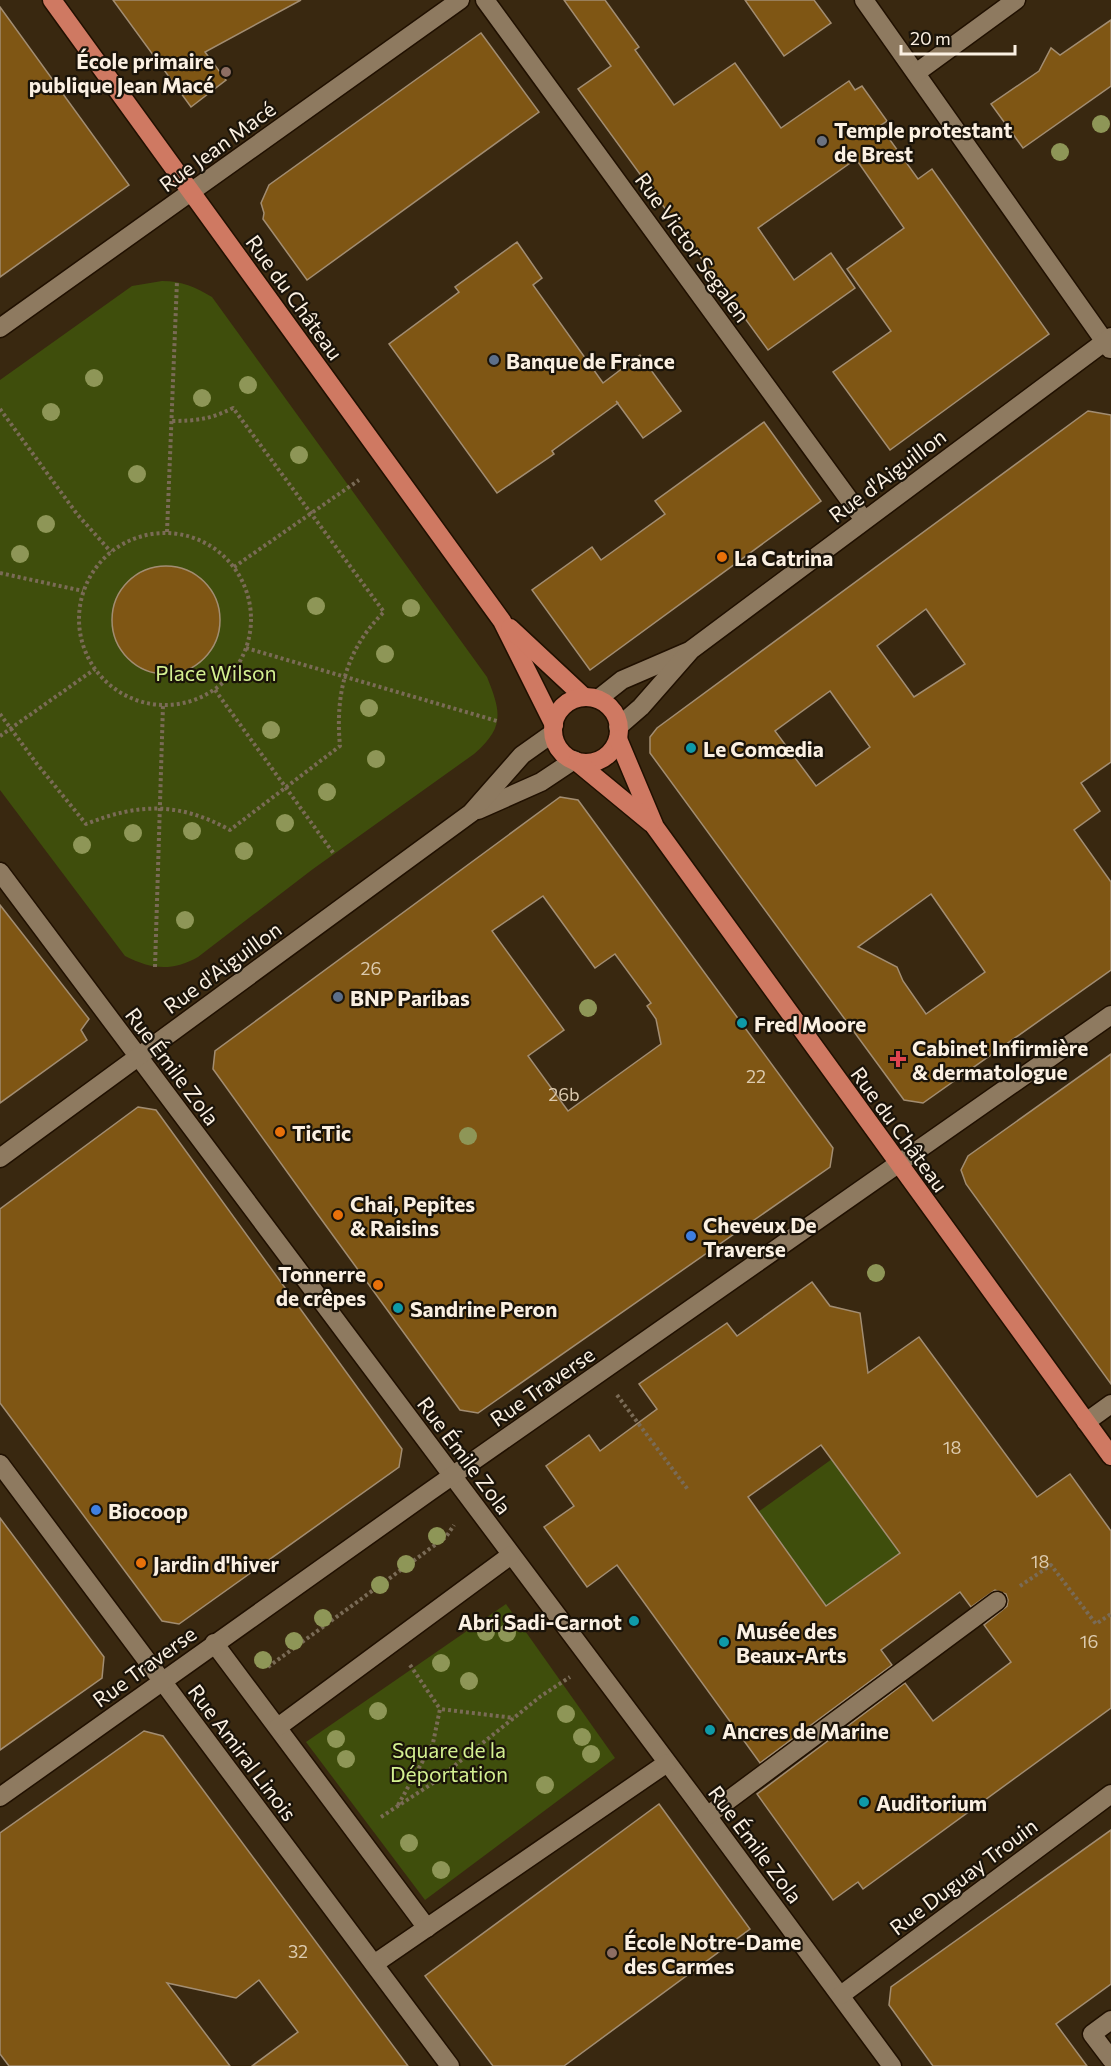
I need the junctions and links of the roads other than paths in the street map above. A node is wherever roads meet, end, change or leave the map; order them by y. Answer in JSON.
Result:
{"nodes":[{"id":1,"x":52,"y":0,"type":"edge"},
{"id":2,"x":460,"y":0,"type":"edge"},
{"id":3,"x":485,"y":0,"type":"edge"},
{"id":4,"x":864,"y":0,"type":"edge"},
{"id":5,"x":1016,"y":0,"type":"edge"},
{"id":6,"x":916,"y":73,"type":"junction"},
{"id":7,"x":191,"y":192,"type":"junction"},
{"id":8,"x":0,"y":328,"type":"edge"},
{"id":9,"x":1109,"y":343,"type":"edge"},
{"id":10,"x":864,"y":520,"type":"junction"},
{"id":11,"x":502,"y":621,"type":"junction"},
{"id":12,"x":691,"y":650,"type":"junction"},
{"id":13,"x":591,"y":698,"type":"junction"},
{"id":14,"x":553,"y":729,"type":"junction"},
{"id":15,"x":618,"y":733,"type":"junction"},
{"id":16,"x":576,"y":761,"type":"junction"},
{"id":17,"x":471,"y":813,"type":"junction"},
{"id":18,"x":655,"y":826,"type":"junction"},
{"id":19,"x":0,"y":872,"type":"edge"},
{"id":20,"x":1111,"y":1016,"type":"edge"},
{"id":21,"x":138,"y":1056,"type":"junction"},
{"id":22,"x":0,"y":1158,"type":"edge"},
{"id":23,"x":898,"y":1164,"type":"junction"},
{"id":24,"x":1111,"y":1404,"type":"edge"},
{"id":25,"x":1086,"y":1422,"type":"junction"},
{"id":26,"x":1111,"y":1456,"type":"edge"},
{"id":27,"x":0,"y":1464,"type":"edge"},
{"id":28,"x":453,"y":1476,"type":"junction"},
{"id":29,"x":511,"y":1555,"type":"junction"},
{"id":30,"x":997,"y":1601,"type":"road end"},
{"id":31,"x":214,"y":1643,"type":"junction"},
{"id":32,"x":162,"y":1681,"type":"junction"},
{"id":33,"x":278,"y":1727,"type":"junction"},
{"id":34,"x":667,"y":1763,"type":"junction"},
{"id":35,"x":1111,"y":1794,"type":"edge"},
{"id":36,"x":0,"y":1797,"type":"edge"},
{"id":37,"x":707,"y":1816,"type":"junction"},
{"id":38,"x":427,"y":1928,"type":"junction"},
{"id":39,"x":374,"y":1964,"type":"junction"},
{"id":40,"x":841,"y":1995,"type":"junction"},
{"id":41,"x":1111,"y":2020,"type":"edge"},
{"id":42,"x":1111,"y":2059,"type":"edge"},
{"id":43,"x":450,"y":2066,"type":"edge"},
{"id":44,"x":892,"y":2066,"type":"edge"}],
"edges":[{"from":1,"to":7,"type":"main road","name":"Rue du Château"},
{"from":2,"to":7,"type":"street","name":"Rue Jean Macé"},
{"from":3,"to":10,"type":"street","name":"Rue Victor Segalen"},
{"from":4,"to":6,"type":"street"},
{"from":5,"to":6,"type":"street"},
{"from":6,"to":9,"type":"street"},
{"from":7,"to":8,"type":"street","name":"Rue Jean Macé"},
{"from":7,"to":11,"type":"main road","name":"Rue du Château"},
{"from":9,"to":10,"type":"street","name":"Rue d'Aiguillon"},
{"from":10,"to":12,"type":"street","name":"Rue d'Aiguillon"},
{"from":11,"to":13,"type":"main road","name":"Rue du Château"},
{"from":11,"to":14,"type":"main road","name":"Rue du Château"},
{"from":12,"to":13,"type":"street","name":"Rue d'Aiguillon"},
{"from":12,"to":15,"type":"street","name":"Rue d'Aiguillon"},
{"from":13,"to":14,"type":"main road"},
{"from":13,"to":15,"type":"main road"},
{"from":14,"to":16,"type":"main road"},
{"from":14,"to":17,"type":"street","name":"Rue d'Aiguillon"},
{"from":15,"to":16,"type":"main road"},
{"from":15,"to":18,"type":"main road","name":"Rue du Château"},
{"from":16,"to":17,"type":"street","name":"Rue d'Aiguillon"},
{"from":16,"to":18,"type":"main road","name":"Rue du Château"},
{"from":17,"to":21,"type":"street","name":"Rue d'Aiguillon"},
{"from":18,"to":23,"type":"main road","name":"Rue du Château"},
{"from":19,"to":21,"type":"street","name":"Rue Émile Zola"},
{"from":20,"to":23,"type":"street","name":"Rue Traverse"},
{"from":21,"to":22,"type":"street","name":"Rue d'Aiguillon"},
{"from":21,"to":28,"type":"street","name":"Rue Émile Zola"},
{"from":23,"to":25,"type":"main road","name":"Rue du Château"},
{"from":23,"to":28,"type":"street","name":"Rue Traverse"},
{"from":24,"to":25,"type":"street"},
{"from":25,"to":26,"type":"main road","name":"Rue du Château"},
{"from":27,"to":32,"type":"street","name":"Rue Amiral Linois"},
{"from":28,"to":29,"type":"street","name":"Rue Émile Zola"},
{"from":28,"to":31,"type":"street","name":"Rue Traverse"},
{"from":29,"to":33,"type":"street"},
{"from":29,"to":34,"type":"street","name":"Rue Émile Zola"},
{"from":30,"to":37,"type":"street"},
{"from":31,"to":32,"type":"street","name":"Rue Traverse"},
{"from":31,"to":33,"type":"street"},
{"from":32,"to":36,"type":"street","name":"Rue Traverse"},
{"from":32,"to":39,"type":"street","name":"Rue Amiral Linois"},
{"from":33,"to":38,"type":"street"},
{"from":34,"to":37,"type":"street","name":"Rue Émile Zola"},
{"from":34,"to":38,"type":"street"},
{"from":35,"to":40,"type":"street","name":"Rue Duguay Trouin"},
{"from":37,"to":40,"type":"street","name":"Rue Émile Zola"},
{"from":38,"to":39,"type":"street"},
{"from":39,"to":43,"type":"street","name":"Rue Amiral Linois"},
{"from":40,"to":44,"type":"street","name":"Rue Émile Zola"},
{"from":41,"to":42,"type":"street"}]}
